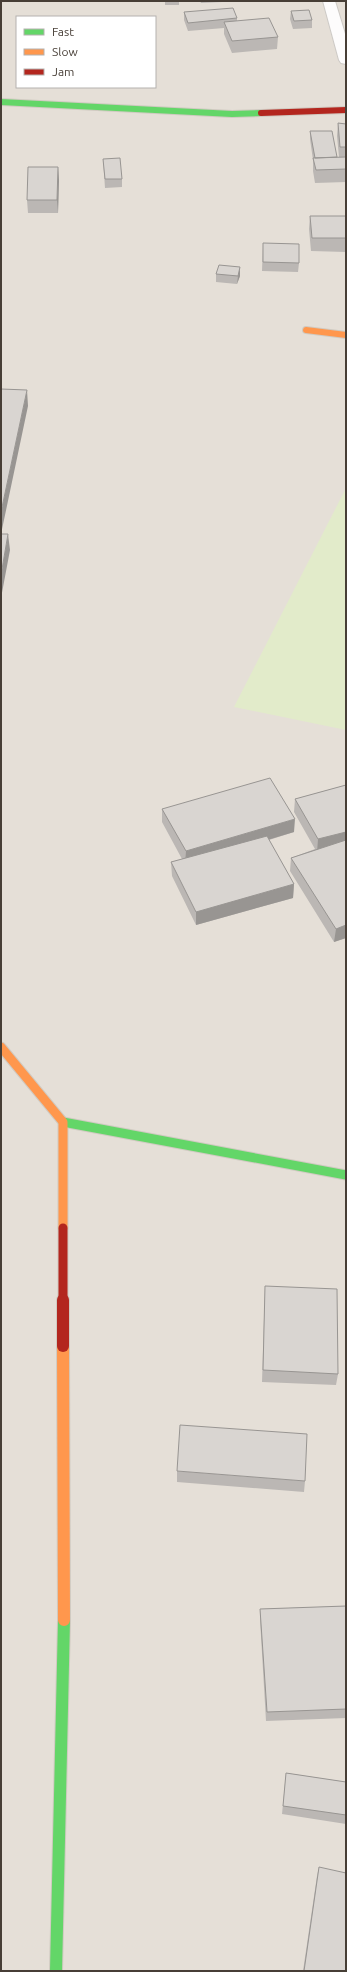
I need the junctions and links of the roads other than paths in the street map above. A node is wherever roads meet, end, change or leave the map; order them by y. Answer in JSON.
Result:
{"nodes":[{"id":1,"x":329,"y":1,"type":"edge"},
{"id":2,"x":346,"y":60,"type":"edge"},
{"id":3,"x":1,"y":102,"type":"edge"},
{"id":4,"x":346,"y":110,"type":"edge"},
{"id":5,"x":306,"y":330,"type":"dead end"},
{"id":6,"x":346,"y":335,"type":"edge"},
{"id":7,"x":1,"y":1048,"type":"edge"},
{"id":8,"x":63,"y":1122,"type":"junction"},
{"id":9,"x":346,"y":1175,"type":"edge"},
{"id":10,"x":56,"y":1971,"type":"edge"}],
"edges":[{"from":1,"to":2,"type":"street"},
{"from":3,"to":4,"type":"street"},
{"from":5,"to":6,"type":"street"},
{"from":7,"to":8,"type":"street"},
{"from":8,"to":9,"type":"street"},
{"from":8,"to":10,"type":"street"}]}
